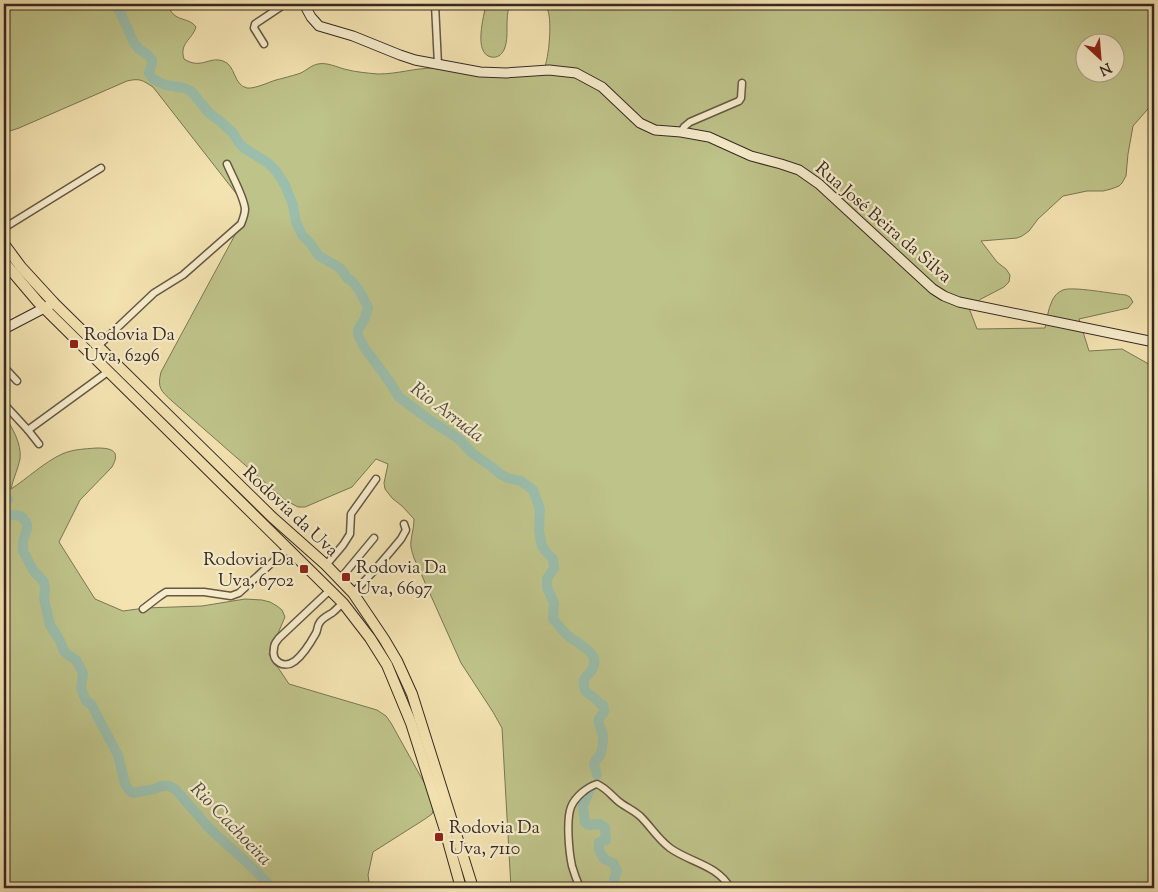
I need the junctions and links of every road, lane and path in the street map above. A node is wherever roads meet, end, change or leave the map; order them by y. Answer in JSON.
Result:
{"nodes":[{"id":1,"x":285,"y":4,"type":"edge"},
{"id":2,"x":304,"y":4,"type":"edge"},
{"id":3,"x":436,"y":4,"type":"edge"},
{"id":4,"x":264,"y":44,"type":"dead end"},
{"id":5,"x":438,"y":65,"type":"junction"},
{"id":6,"x":742,"y":82,"type":"dead end"},
{"id":7,"x":681,"y":132,"type":"junction"},
{"id":8,"x":227,"y":164,"type":"dead end"},
{"id":9,"x":101,"y":168,"type":"dead end"},
{"id":10,"x":4,"y":228,"type":"edge"},
{"id":11,"x":4,"y":244,"type":"edge"},
{"id":12,"x":4,"y":262,"type":"edge"},
{"id":13,"x":50,"y":306,"type":"junction"},
{"id":14,"x":4,"y":328,"type":"edge"},
{"id":15,"x":1154,"y":342,"type":"edge"},
{"id":16,"x":98,"y":346,"type":"junction"},
{"id":17,"x":4,"y":367,"type":"edge"},
{"id":18,"x":109,"y":371,"type":"junction"},
{"id":19,"x":17,"y":381,"type":"dead end"},
{"id":20,"x":4,"y":404,"type":"edge"},
{"id":21,"x":28,"y":430,"type":"junction"},
{"id":22,"x":39,"y":444,"type":"dead end"},
{"id":23,"x":376,"y":479,"type":"dead end"},
{"id":24,"x":404,"y":524,"type":"dead end"},
{"id":25,"x":374,"y":538,"type":"dead end"},
{"id":26,"x":288,"y":548,"type":"junction"},
{"id":27,"x":326,"y":565,"type":"junction"},
{"id":28,"x":340,"y":579,"type":"junction"},
{"id":29,"x":330,"y":590,"type":"junction"},
{"id":30,"x":353,"y":593,"type":"junction"},
{"id":31,"x":343,"y":602,"type":"junction"},
{"id":32,"x":143,"y":609,"type":"dead end"},
{"id":33,"x":461,"y":888,"type":"edge"},
{"id":34,"x":473,"y":888,"type":"edge"},
{"id":35,"x":580,"y":888,"type":"edge"},
{"id":36,"x":730,"y":888,"type":"edge"}],
"edges":[{"from":1,"to":4,"type":"street"},
{"from":2,"to":5,"type":"street","name":"Rua José Beira da Silva"},
{"from":3,"to":5,"type":"street"},
{"from":5,"to":7,"type":"street","name":"Rua José Beira da Silva"},
{"from":6,"to":7,"type":"street"},
{"from":7,"to":15,"type":"street","name":"Rua José Beira da Silva"},
{"from":8,"to":16,"type":"street"},
{"from":9,"to":10,"type":"street"},
{"from":11,"to":13,"type":"main road","name":"Rodovia da Uva"},
{"from":12,"to":13,"type":"main road","name":"Rodovia da Uva"},
{"from":13,"to":14,"type":"street"},
{"from":13,"to":16,"type":"main road","name":"Rodovia da Uva"},
{"from":13,"to":18,"type":"main road","name":"Rodovia da Uva"},
{"from":16,"to":27,"type":"main road","name":"Rodovia da Uva"},
{"from":17,"to":19,"type":"street"},
{"from":18,"to":21,"type":"street"},
{"from":18,"to":26,"type":"main road","name":"Rodovia da Uva"},
{"from":20,"to":21,"type":"street"},
{"from":21,"to":22,"type":"street"},
{"from":23,"to":27,"type":"street"},
{"from":24,"to":30,"type":"street"},
{"from":25,"to":28,"type":"street"},
{"from":26,"to":29,"type":"main road","name":"Rodovia da Uva"},
{"from":26,"to":32,"type":"street"},
{"from":27,"to":28,"type":"main road","name":"Rodovia da Uva"},
{"from":28,"to":30,"type":"main road","name":"Rodovia da Uva"},
{"from":29,"to":31,"type":"main road","name":"Rodovia da Uva"},
{"from":29,"to":31,"type":"street"},
{"from":30,"to":34,"type":"main road","name":"Rodovia da Uva"},
{"from":31,"to":33,"type":"main road","name":"Rodovia da Uva"},
{"from":35,"to":36,"type":"street"}]}
